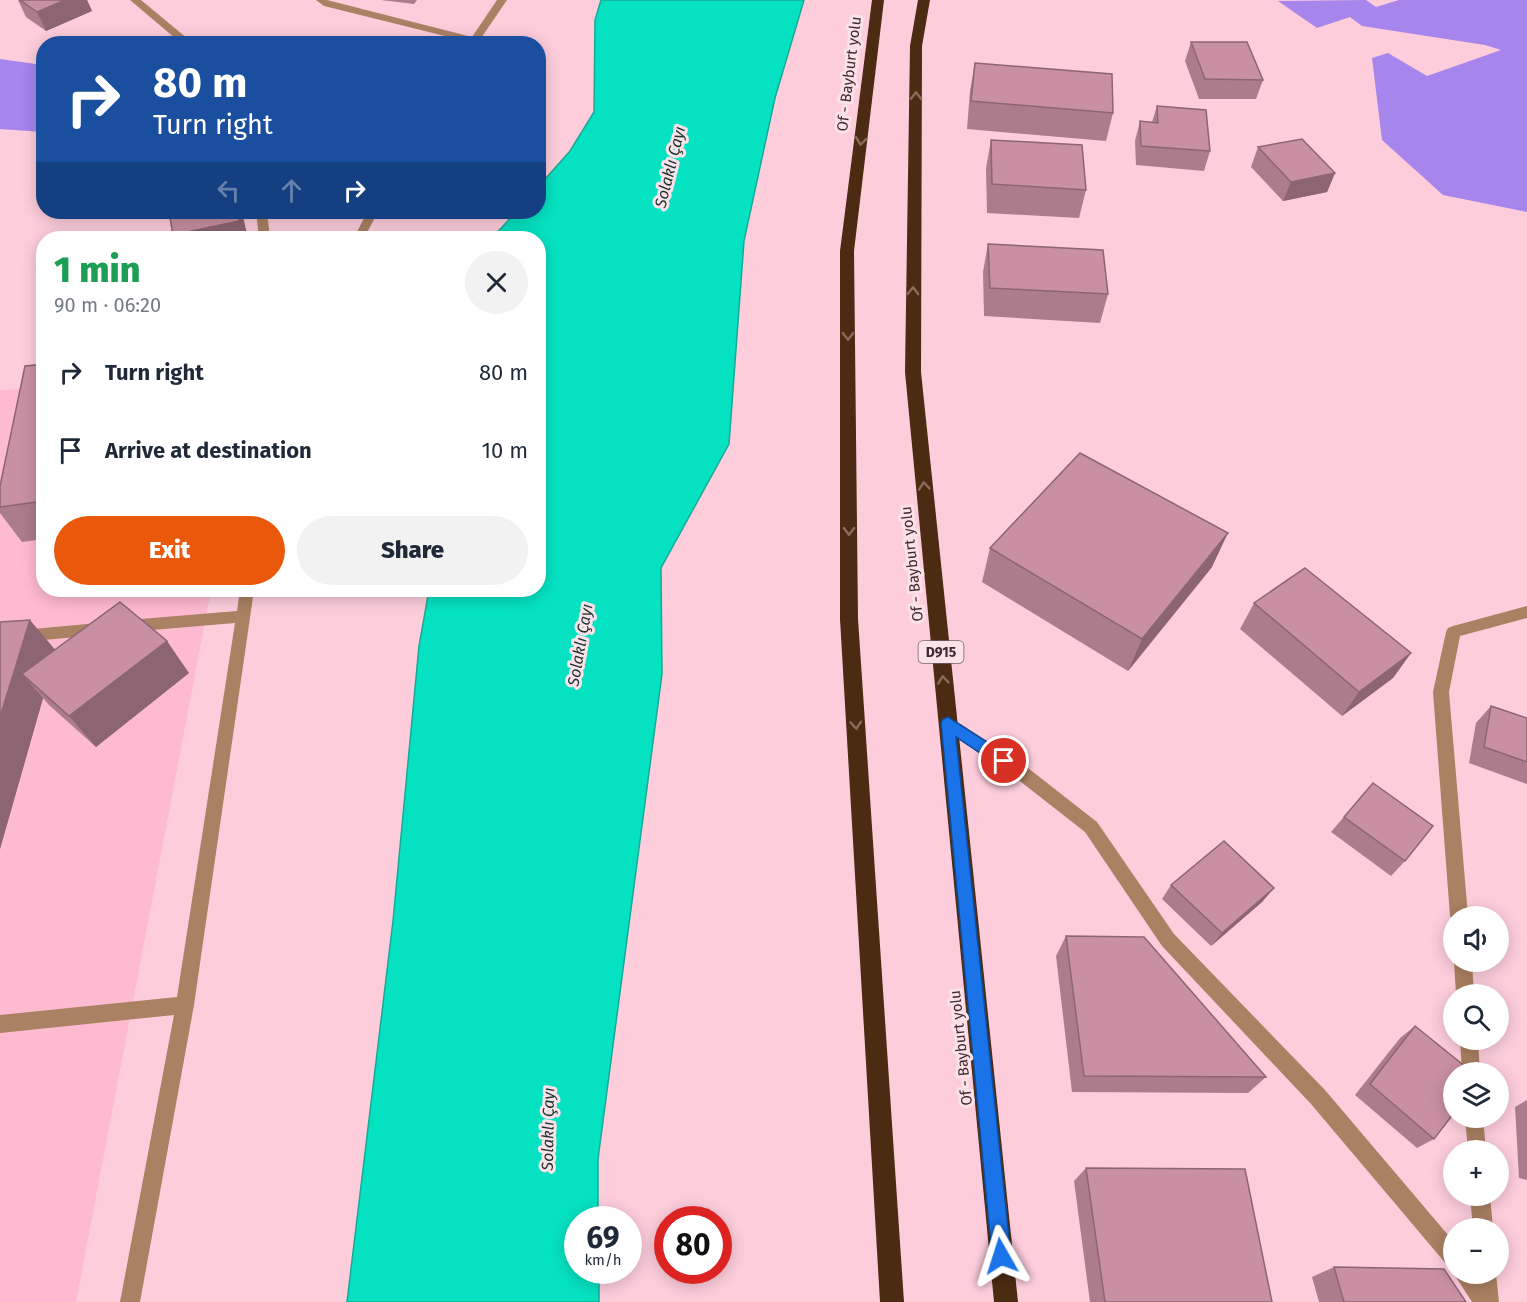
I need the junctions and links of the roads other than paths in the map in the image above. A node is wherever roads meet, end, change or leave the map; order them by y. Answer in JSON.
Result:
{"nodes":[{"id":1,"x":135,"y":0,"type":"edge"},
{"id":2,"x":321,"y":0,"type":"edge"},
{"id":3,"x":502,"y":0,"type":"edge"},
{"id":4,"x":878,"y":0,"type":"edge"},
{"id":5,"x":924,"y":0,"type":"edge"},
{"id":6,"x":179,"y":36,"type":"edge"},
{"id":7,"x":450,"y":36,"type":"edge"},
{"id":8,"x":477,"y":36,"type":"edge"},
{"id":9,"x":246,"y":597,"type":"edge"},
{"id":10,"x":1527,"y":612,"type":"edge"},
{"id":11,"x":242,"y":616,"type":"junction"},
{"id":12,"x":0,"y":638,"type":"edge"},
{"id":13,"x":948,"y":723,"type":"junction"},
{"id":14,"x":1458,"y":906,"type":"edge"},
{"id":15,"x":185,"y":1005,"type":"junction"},
{"id":16,"x":0,"y":1024,"type":"edge"},
{"id":17,"x":1443,"y":1245,"type":"edge"},
{"id":18,"x":1471,"y":1284,"type":"edge"},
{"id":19,"x":1487,"y":1284,"type":"edge"},
{"id":20,"x":130,"y":1302,"type":"edge"},
{"id":21,"x":892,"y":1302,"type":"edge"},
{"id":22,"x":1006,"y":1302,"type":"edge"},
{"id":23,"x":1484,"y":1302,"type":"edge"},
{"id":24,"x":1489,"y":1302,"type":"edge"}],
"edges":[{"from":1,"to":6,"type":"street"},
{"from":2,"to":7,"type":"street"},
{"from":3,"to":8,"type":"street"},
{"from":4,"to":21,"type":"highway","name":"Of - Bayburt yolu","one_way":true},
{"from":13,"to":5,"type":"highway","name":"Of - Bayburt yolu","number":"D915","one_way":true},
{"from":9,"to":11,"type":"street"},
{"from":10,"to":14,"type":"street"},
{"from":11,"to":12,"type":"street"},
{"from":11,"to":15,"type":"street"},
{"from":13,"to":17,"type":"street"},
{"from":13,"to":22,"type":"highway","name":"Of - Bayburt yolu","number":"D915"},
{"from":15,"to":16,"type":"street"},
{"from":15,"to":20,"type":"street"},
{"from":18,"to":23,"type":"street"},
{"from":19,"to":24,"type":"street"}]}
